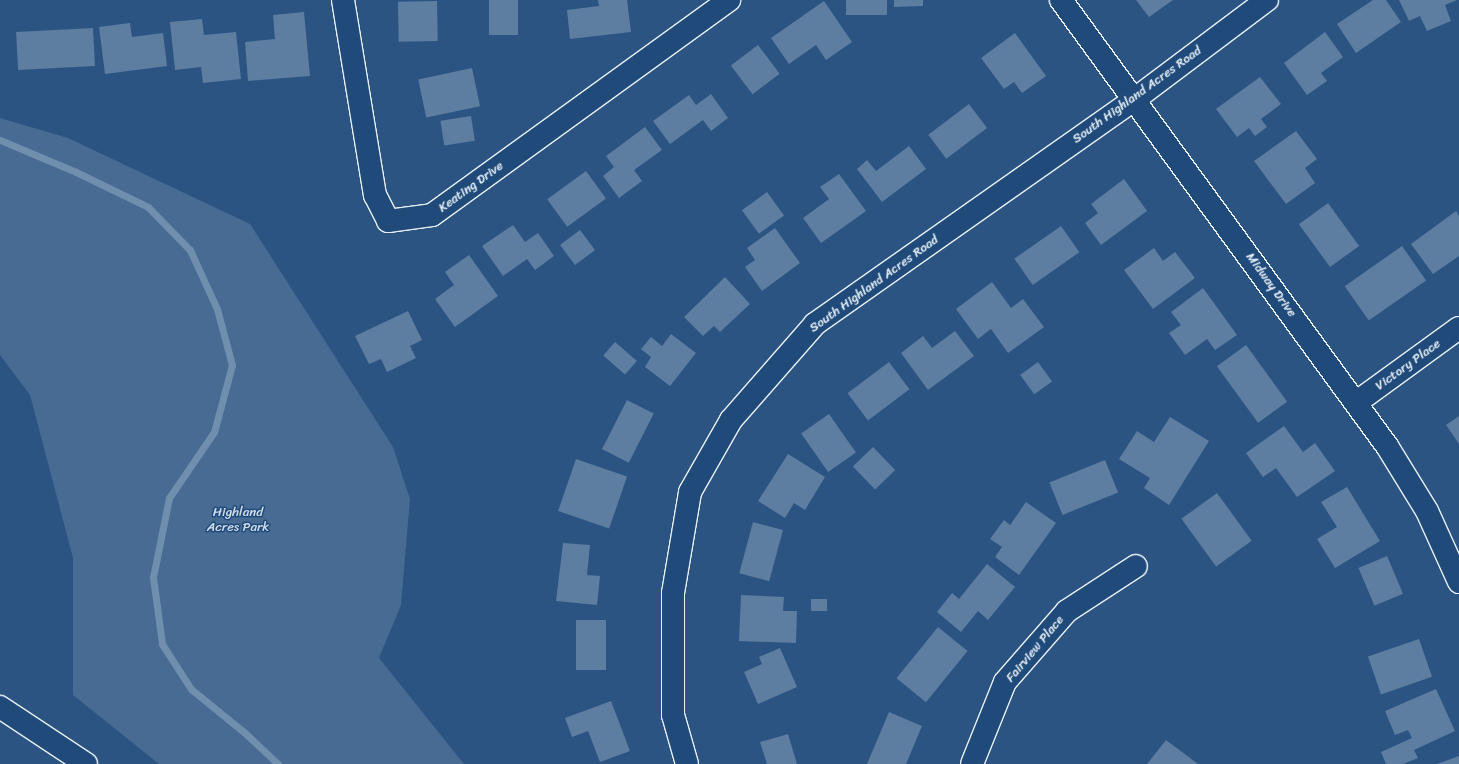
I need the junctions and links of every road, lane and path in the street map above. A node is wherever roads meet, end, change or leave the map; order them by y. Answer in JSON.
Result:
{"nodes":[{"id":1,"x":343,"y":0,"type":"edge"},
{"id":2,"x":729,"y":0,"type":"edge"},
{"id":3,"x":1060,"y":0,"type":"edge"},
{"id":4,"x":1266,"y":0,"type":"edge"},
{"id":5,"x":1134,"y":99,"type":"junction"},
{"id":6,"x":1459,"y":328,"type":"edge"},
{"id":7,"x":1357,"y":402,"type":"junction"},
{"id":8,"x":1136,"y":566,"type":"dead end"},
{"id":9,"x":1459,"y":582,"type":"edge"},
{"id":10,"x":0,"y":707,"type":"edge"},
{"id":11,"x":86,"y":764,"type":"edge"},
{"id":12,"x":687,"y":764,"type":"edge"},
{"id":13,"x":972,"y":764,"type":"edge"}],
"edges":[{"from":1,"to":2,"type":"street","name":"Keating Drive"},
{"from":3,"to":5,"type":"street","name":"Midway Drive"},
{"from":4,"to":5,"type":"street","name":"South Highland Acres Road"},
{"from":5,"to":7,"type":"street","name":"Midway Drive"},
{"from":5,"to":12,"type":"street","name":"South Highland Acres Road"},
{"from":6,"to":7,"type":"street","name":"Victory Place"},
{"from":7,"to":9,"type":"street","name":"Midway Drive"},
{"from":8,"to":13,"type":"street","name":"Fairview Place"},
{"from":10,"to":11,"type":"street"}]}
